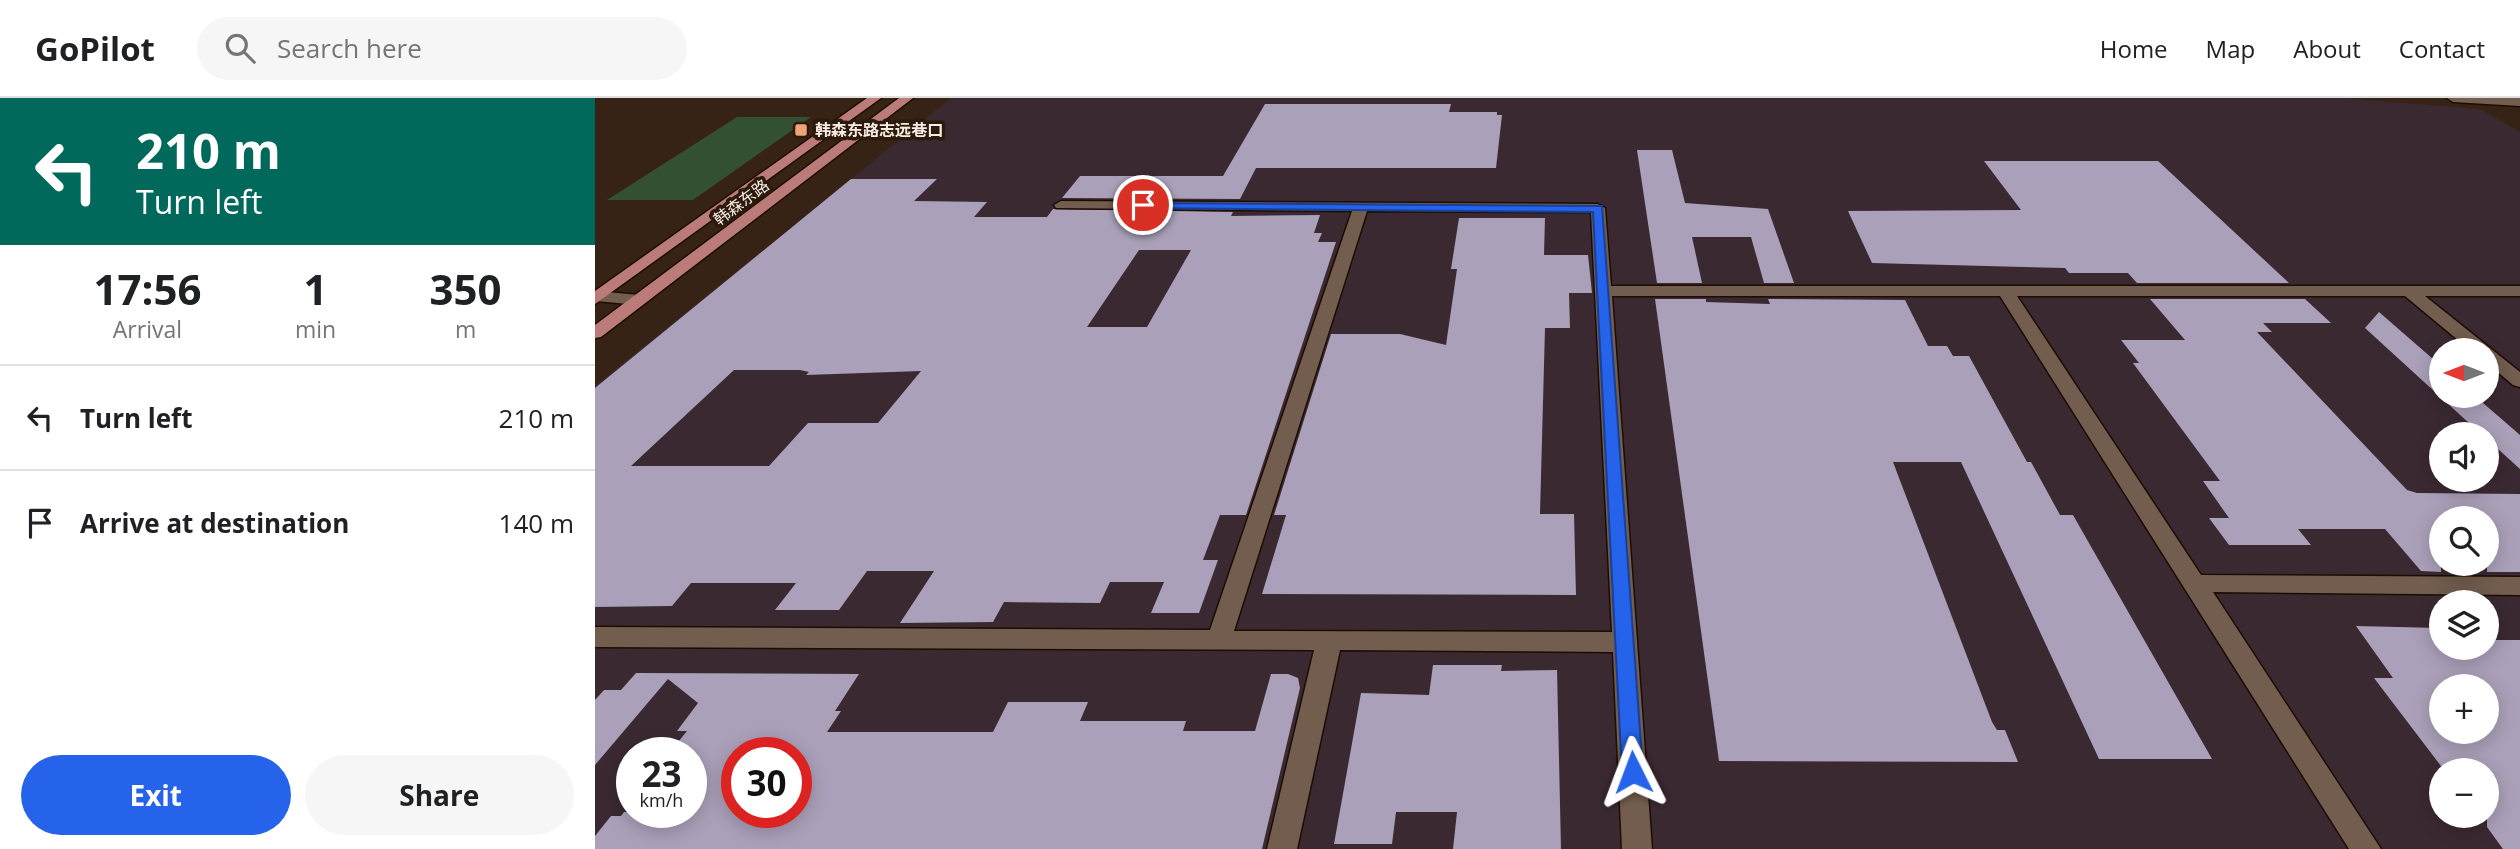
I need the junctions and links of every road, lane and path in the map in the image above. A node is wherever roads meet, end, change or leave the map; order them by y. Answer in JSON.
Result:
{"nodes":[{"id":1,"x":876,"y":98,"type":"edge"},
{"id":2,"x":907,"y":98,"type":"edge"},
{"id":3,"x":2453,"y":98,"type":"edge"},
{"id":4,"x":2520,"y":102,"type":"edge"},
{"id":5,"x":1061,"y":205,"type":"dead end"},
{"id":6,"x":1361,"y":207,"type":"junction"},
{"id":7,"x":1603,"y":291,"type":"junction"},
{"id":8,"x":2005,"y":291,"type":"junction"},
{"id":9,"x":2409,"y":291,"type":"junction"},
{"id":10,"x":2520,"y":291,"type":"edge"},
{"id":11,"x":596,"y":297,"type":"edge"},
{"id":12,"x":640,"y":300,"type":"junction"},
{"id":13,"x":595,"y":333,"type":"edge"},
{"id":14,"x":2466,"y":338,"type":"edge"},
{"id":15,"x":2499,"y":364,"type":"edge"},
{"id":16,"x":2520,"y":381,"type":"edge"},
{"id":17,"x":2194,"y":583,"type":"junction"},
{"id":18,"x":2520,"y":586,"type":"edge"},
{"id":19,"x":595,"y":637,"type":"edge"},
{"id":20,"x":1219,"y":640,"type":"junction"},
{"id":21,"x":1329,"y":641,"type":"junction"},
{"id":22,"x":1625,"y":642,"type":"junction"},
{"id":23,"x":1282,"y":849,"type":"edge"},
{"id":24,"x":1637,"y":849,"type":"edge"},
{"id":25,"x":2366,"y":849,"type":"edge"}],
"edges":[{"from":1,"to":11,"type":"main road","name":"韩森东路"},
{"from":2,"to":12,"type":"main road","name":"韩森东路"},
{"from":3,"to":4,"type":"street"},
{"from":5,"to":6,"type":"street"},
{"from":6,"to":7,"type":"street"},
{"from":6,"to":20,"type":"street"},
{"from":7,"to":8,"type":"street"},
{"from":7,"to":22,"type":"street"},
{"from":8,"to":9,"type":"street"},
{"from":8,"to":17,"type":"street"},
{"from":9,"to":10,"type":"street"},
{"from":9,"to":14,"type":"street"},
{"from":11,"to":12,"type":"street"},
{"from":12,"to":13,"type":"main road","name":"韩森东路"},
{"from":15,"to":16,"type":"street"},
{"from":17,"to":18,"type":"street"},
{"from":17,"to":25,"type":"street"},
{"from":19,"to":20,"type":"street"},
{"from":20,"to":21,"type":"street"},
{"from":21,"to":22,"type":"street"},
{"from":21,"to":23,"type":"street"},
{"from":22,"to":24,"type":"street"}]}
